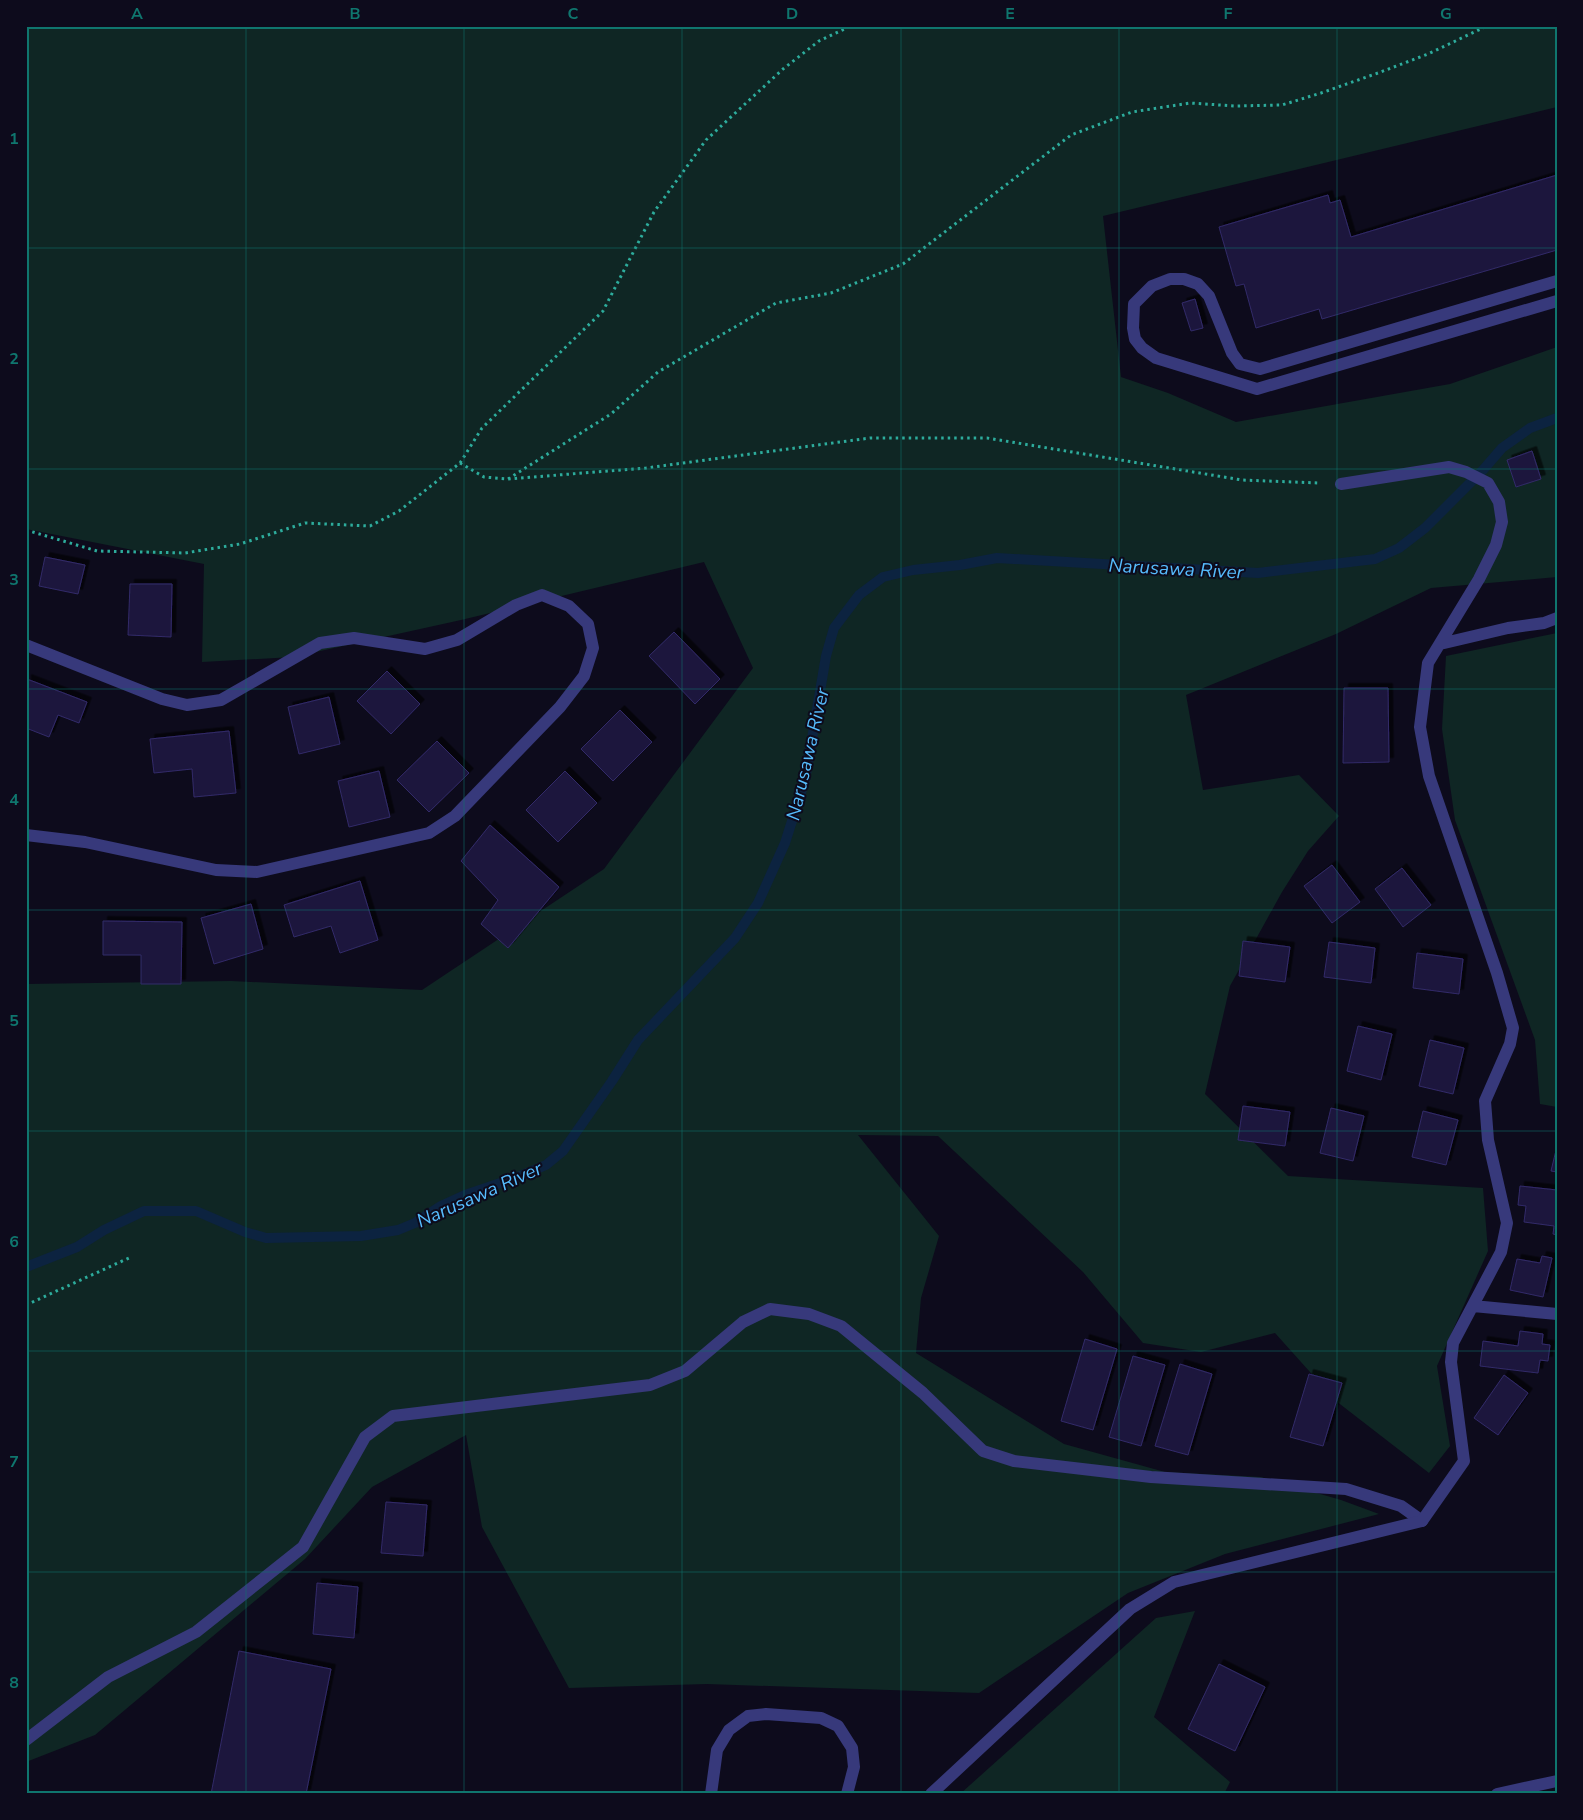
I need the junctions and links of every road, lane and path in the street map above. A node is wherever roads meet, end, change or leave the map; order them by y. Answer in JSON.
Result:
{"nodes":[{"id":1,"x":851,"y":26,"type":"edge"},
{"id":2,"x":1487,"y":26,"type":"edge"},
{"id":3,"x":1557,"y":282,"type":"edge"},
{"id":4,"x":1557,"y":301,"type":"edge"},
{"id":5,"x":460,"y":463,"type":"junction"},
{"id":6,"x":508,"y":479,"type":"junction"},
{"id":7,"x":1341,"y":484,"type":"joint"},
{"id":8,"x":26,"y":530,"type":"edge"},
{"id":9,"x":1557,"y":618,"type":"edge"},
{"id":10,"x":26,"y":644,"type":"edge"},
{"id":11,"x":1440,"y":644,"type":"junction"},
{"id":12,"x":26,"y":835,"type":"edge"},
{"id":13,"x":131,"y":1257,"type":"dead end"},
{"id":14,"x":26,"y":1305,"type":"edge"},
{"id":15,"x":1473,"y":1306,"type":"junction"},
{"id":16,"x":1557,"y":1314,"type":"edge"},
{"id":17,"x":1422,"y":1521,"type":"junction"},
{"id":18,"x":26,"y":1740,"type":"edge"},
{"id":19,"x":1557,"y":1780,"type":"edge"},
{"id":20,"x":711,"y":1794,"type":"edge"},
{"id":21,"x":847,"y":1794,"type":"edge"},
{"id":22,"x":931,"y":1794,"type":"edge"},
{"id":23,"x":1497,"y":1794,"type":"edge"}],
"edges":[{"from":1,"to":5,"type":"path"},
{"from":2,"to":6,"type":"path"},
{"from":3,"to":4,"type":"street"},
{"from":5,"to":6,"type":"path"},
{"from":5,"to":8,"type":"path"},
{"from":6,"to":7,"type":"path"},
{"from":7,"to":11,"type":"street"},
{"from":9,"to":11,"type":"street"},
{"from":10,"to":12,"type":"street"},
{"from":11,"to":15,"type":"street"},
{"from":13,"to":14,"type":"path"},
{"from":15,"to":16,"type":"street"},
{"from":15,"to":17,"type":"street"},
{"from":17,"to":18,"type":"street"},
{"from":17,"to":22,"type":"street"},
{"from":19,"to":23,"type":"street"},
{"from":20,"to":21,"type":"street"}]}
